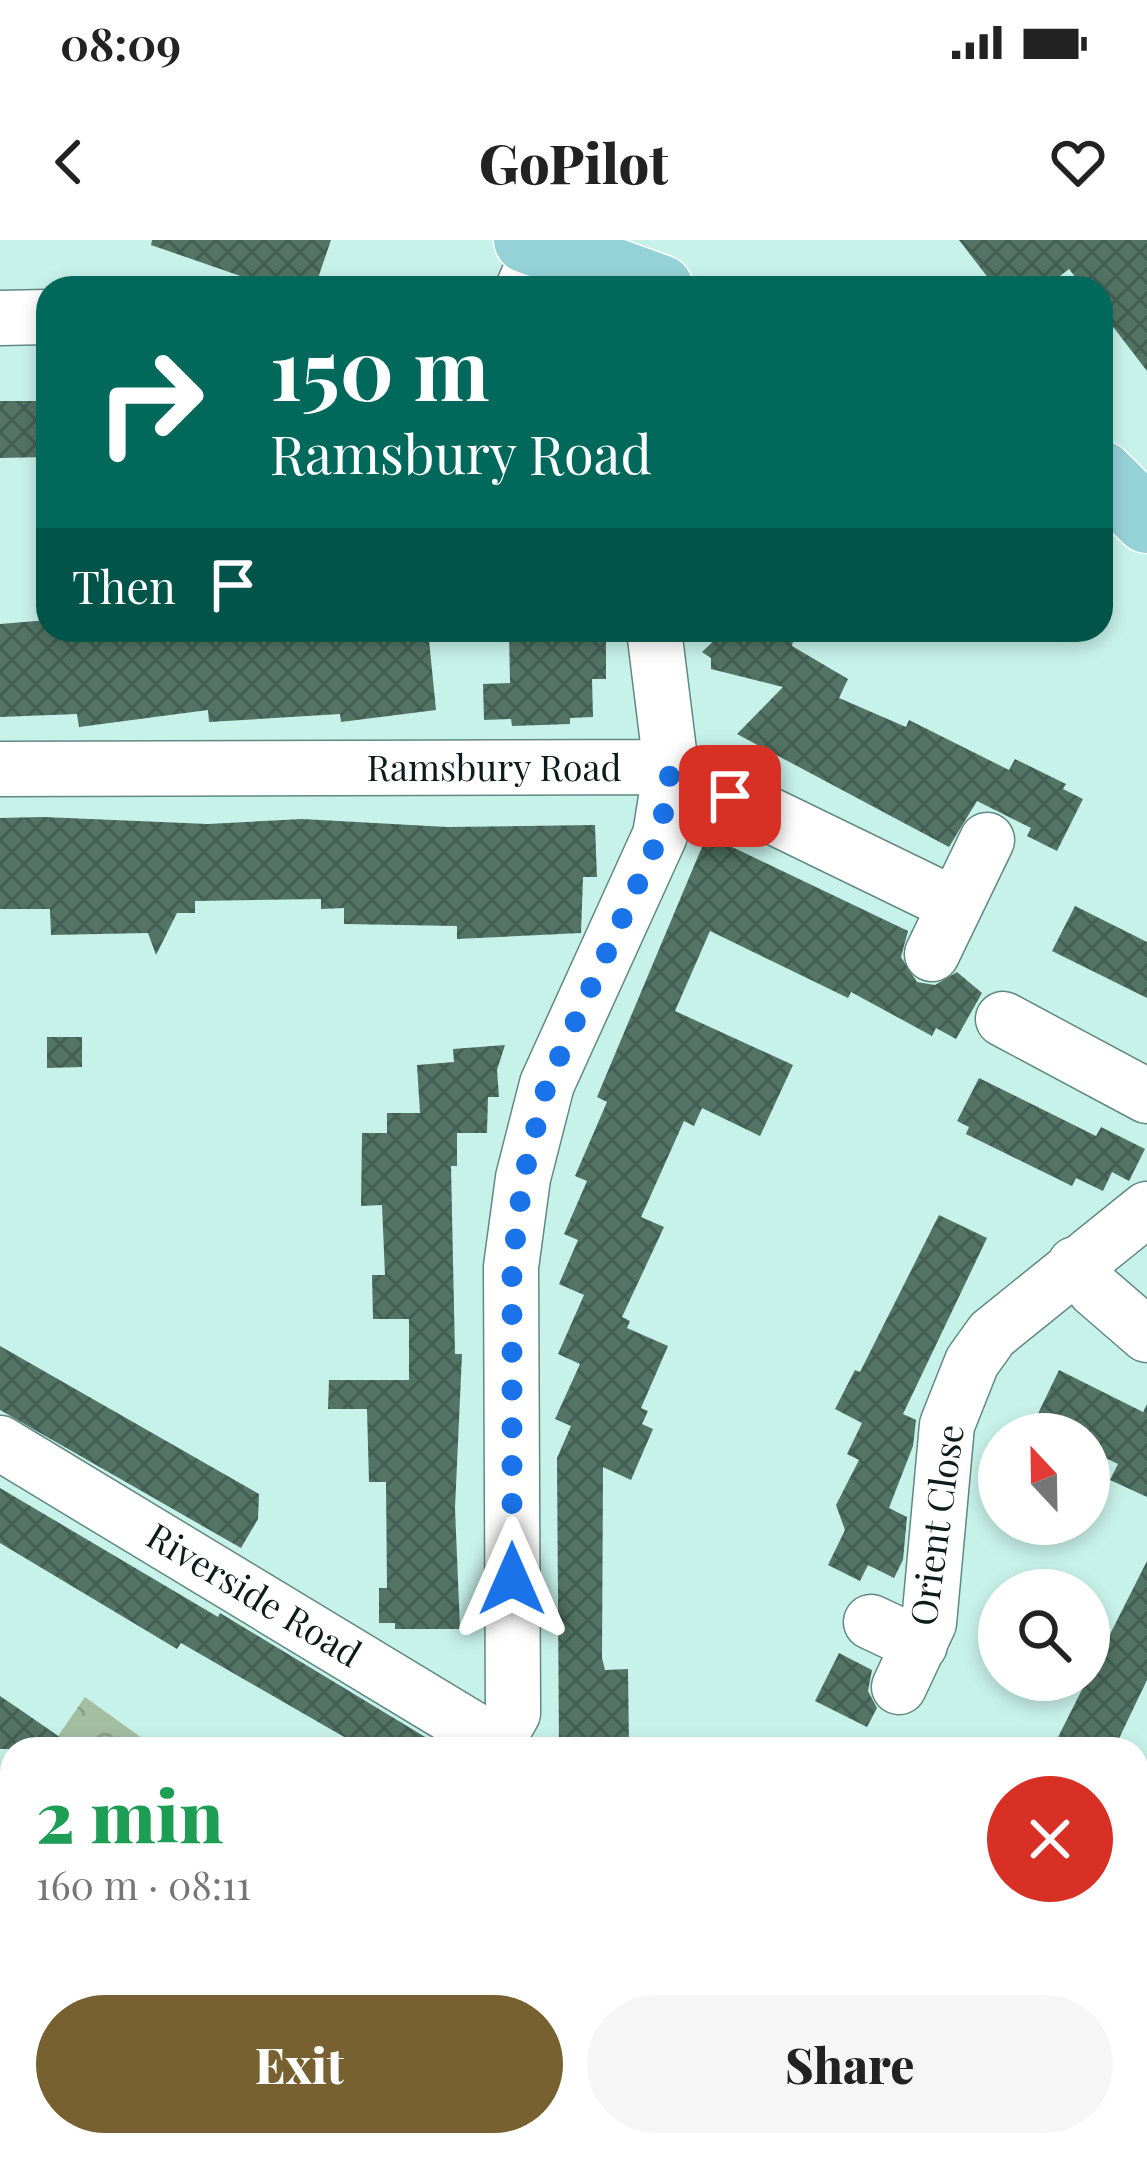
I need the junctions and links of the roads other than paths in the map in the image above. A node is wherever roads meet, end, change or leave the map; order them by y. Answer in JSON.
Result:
{"nodes":[{"id":1,"x":531,"y":258,"type":"edge"},
{"id":2,"x":606,"y":276,"type":"edge"},
{"id":3,"x":36,"y":317,"type":"edge"},
{"id":4,"x":0,"y":318,"type":"edge"},
{"id":5,"x":1113,"y":448,"type":"edge"},
{"id":6,"x":1147,"y":458,"type":"edge"},
{"id":7,"x":1113,"y":487,"type":"edge"},
{"id":8,"x":1147,"y":520,"type":"edge"},
{"id":9,"x":655,"y":642,"type":"edge"},
{"id":10,"x":671,"y":767,"type":"junction"},
{"id":11,"x":0,"y":769,"type":"edge"},
{"id":12,"x":987,"y":840,"type":"dead end"},
{"id":13,"x":956,"y":905,"type":"junction"},
{"id":14,"x":932,"y":954,"type":"dead end"},
{"id":15,"x":1003,"y":1019,"type":"dead end"},
{"id":16,"x":1147,"y":1096,"type":"edge"},
{"id":17,"x":1147,"y":1210,"type":"edge"},
{"id":18,"x":1075,"y":1264,"type":"junction"},
{"id":19,"x":1147,"y":1335,"type":"edge"},
{"id":20,"x":0,"y":1443,"type":"edge"},
{"id":21,"x":871,"y":1622,"type":"dead end"},
{"id":22,"x":489,"y":1737,"type":"edge"},
{"id":23,"x":505,"y":1737,"type":"edge"}],
"edges":[{"from":1,"to":2,"type":"main road"},
{"from":3,"to":4,"type":"street"},
{"from":5,"to":6,"type":"main road"},
{"from":7,"to":8,"type":"main road"},
{"from":9,"to":10,"type":"street"},
{"from":10,"to":11,"type":"street","name":"Ramsbury Road"},
{"from":10,"to":13,"type":"street","name":"Ramsbury Road"},
{"from":10,"to":23,"type":"street"},
{"from":12,"to":13,"type":"street"},
{"from":13,"to":14,"type":"street"},
{"from":15,"to":16,"type":"street"},
{"from":17,"to":18,"type":"street","name":"Orient Close"},
{"from":18,"to":19,"type":"street"},
{"from":18,"to":21,"type":"street","name":"Orient Close"},
{"from":20,"to":22,"type":"street","name":"Riverside Road"}]}
